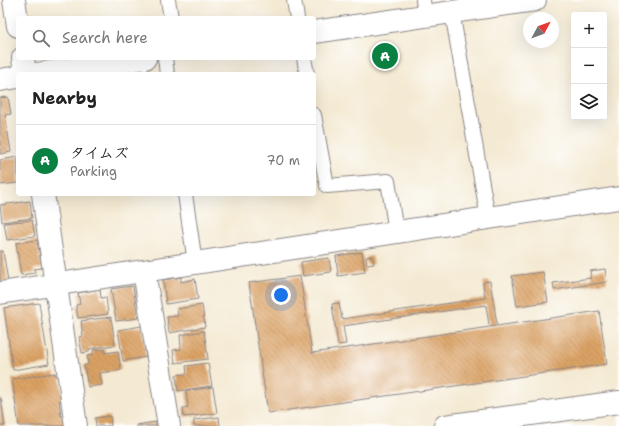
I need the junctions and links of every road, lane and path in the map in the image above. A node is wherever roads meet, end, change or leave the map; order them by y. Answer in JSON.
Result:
{"nodes":[{"id":1,"x":14,"y":0,"type":"edge"},
{"id":2,"x":168,"y":0,"type":"edge"},
{"id":3,"x":294,"y":0,"type":"edge"},
{"id":4,"x":535,"y":0,"type":"edge"},
{"id":5,"x":424,"y":8,"type":"edge"},
{"id":6,"x":452,"y":12,"type":"junction"},
{"id":7,"x":16,"y":16,"type":"edge"},
{"id":8,"x":171,"y":16,"type":"edge"},
{"id":9,"x":297,"y":16,"type":"edge"},
{"id":10,"x":316,"y":32,"type":"edge"},
{"id":11,"x":23,"y":60,"type":"edge"},
{"id":12,"x":132,"y":60,"type":"edge"},
{"id":13,"x":165,"y":60,"type":"edge"},
{"id":14,"x":304,"y":60,"type":"edge"},
{"id":15,"x":25,"y":72,"type":"edge"},
{"id":16,"x":50,"y":72,"type":"edge"},
{"id":17,"x":168,"y":72,"type":"edge"},
{"id":18,"x":307,"y":72,"type":"edge"},
{"id":19,"x":16,"y":77,"type":"edge"},
{"id":20,"x":0,"y":80,"type":"edge"},
{"id":21,"x":316,"y":126,"type":"edge"},
{"id":22,"x":43,"y":196,"type":"edge"},
{"id":23,"x":185,"y":196,"type":"edge"},
{"id":24,"x":619,"y":198,"type":"edge"},
{"id":25,"x":488,"y":218,"type":"junction"},
{"id":26,"x":396,"y":232,"type":"junction"},
{"id":27,"x":195,"y":264,"type":"junction"},
{"id":28,"x":144,"y":271,"type":"junction"},
{"id":29,"x":57,"y":285,"type":"junction"},
{"id":30,"x":0,"y":293,"type":"edge"},
{"id":31,"x":619,"y":402,"type":"edge"},
{"id":32,"x":76,"y":426,"type":"edge"},
{"id":33,"x":169,"y":426,"type":"edge"},
{"id":34,"x":445,"y":426,"type":"edge"}],
"edges":[{"from":1,"to":7,"type":"street"},
{"from":2,"to":8,"type":"lane"},
{"from":3,"to":9,"type":"lane"},
{"from":4,"to":6,"type":"street"},
{"from":5,"to":6,"type":"street"},
{"from":5,"to":10,"type":"street"},
{"from":6,"to":25,"type":"lane"},
{"from":11,"to":15,"type":"street"},
{"from":12,"to":16,"type":"street"},
{"from":13,"to":17,"type":"lane"},
{"from":14,"to":18,"type":"lane"},
{"from":19,"to":20,"type":"street"},
{"from":21,"to":26,"type":"lane"},
{"from":22,"to":29,"type":"street"},
{"from":23,"to":27,"type":"lane"},
{"from":24,"to":25,"type":"street"},
{"from":25,"to":26,"type":"street"},
{"from":26,"to":27,"type":"street"},
{"from":27,"to":28,"type":"street"},
{"from":28,"to":29,"type":"street"},
{"from":28,"to":33,"type":"street"},
{"from":29,"to":30,"type":"street"},
{"from":29,"to":32,"type":"street"},
{"from":31,"to":34,"type":"street"}]}
